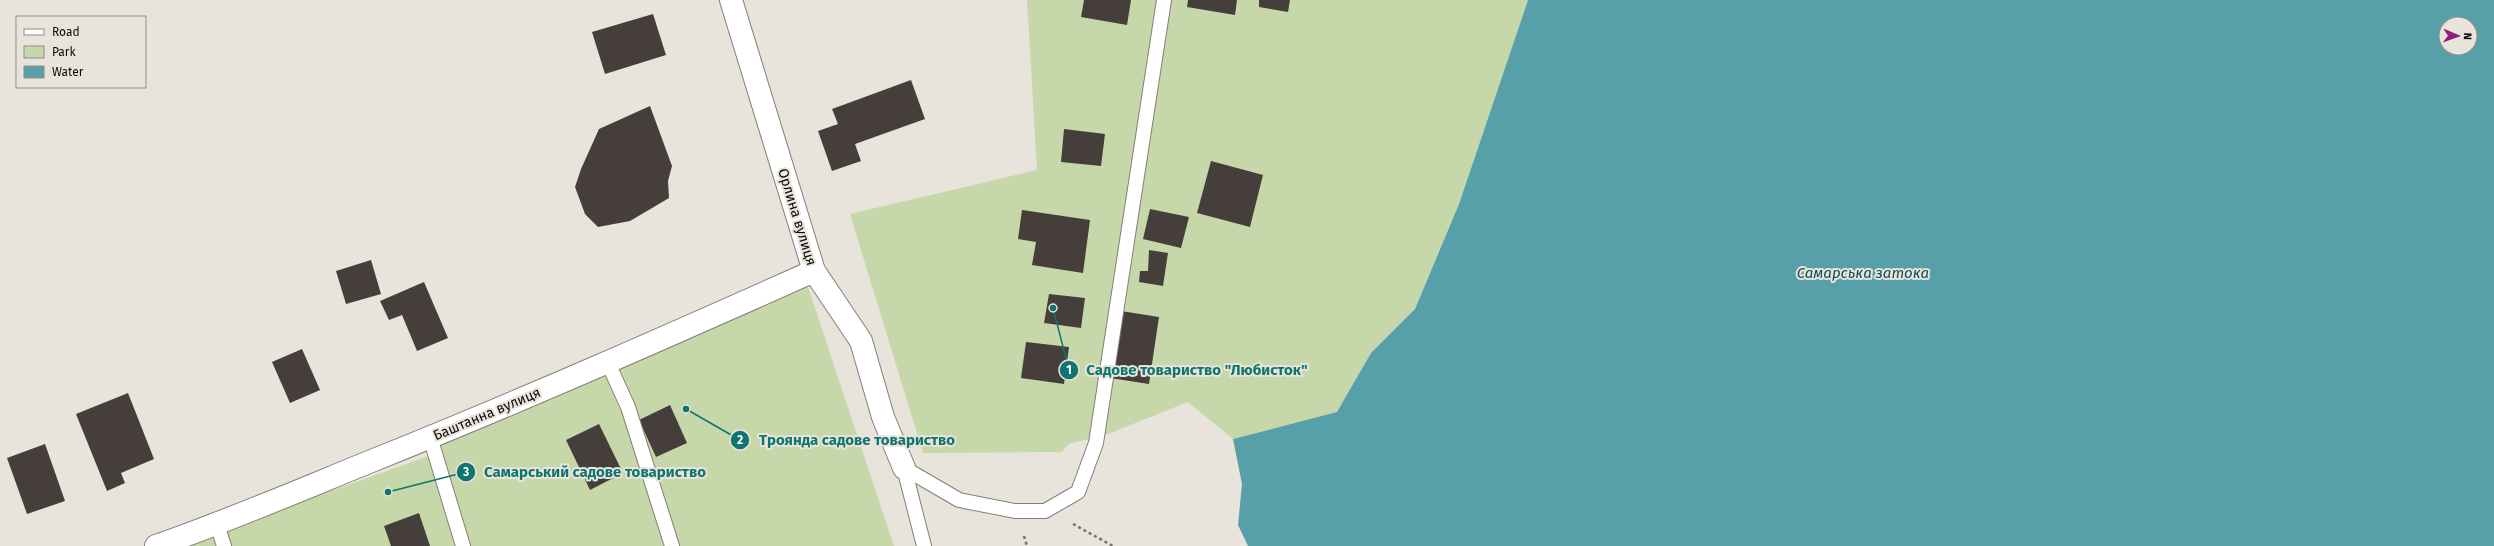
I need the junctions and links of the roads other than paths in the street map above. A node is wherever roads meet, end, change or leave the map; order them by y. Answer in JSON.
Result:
{"nodes":[{"id":1,"x":731,"y":0,"type":"edge"},
{"id":2,"x":1164,"y":0,"type":"edge"},
{"id":3,"x":814,"y":271,"type":"junction"},
{"id":4,"x":608,"y":363,"type":"junction"},
{"id":5,"x":430,"y":438,"type":"junction"},
{"id":6,"x":904,"y":468,"type":"junction"},
{"id":7,"x":217,"y":524,"type":"junction"},
{"id":8,"x":156,"y":546,"type":"edge"},
{"id":9,"x":224,"y":546,"type":"edge"},
{"id":10,"x":463,"y":546,"type":"edge"},
{"id":11,"x":672,"y":546,"type":"edge"},
{"id":12,"x":924,"y":546,"type":"edge"}],
"edges":[{"from":1,"to":3,"type":"street","name":"Орлина вулиця"},
{"from":2,"to":6,"type":"lane"},
{"from":3,"to":4,"type":"street","name":"Баштанна вулиця"},
{"from":3,"to":6,"type":"street","name":"Орлина вулиця"},
{"from":4,"to":5,"type":"street","name":"Баштанна вулиця"},
{"from":4,"to":11,"type":"lane"},
{"from":5,"to":7,"type":"street","name":"Баштанна вулиця"},
{"from":5,"to":10,"type":"lane"},
{"from":6,"to":12,"type":"lane"},
{"from":7,"to":8,"type":"street","name":"Баштанна вулиця"},
{"from":7,"to":9,"type":"lane"}]}
